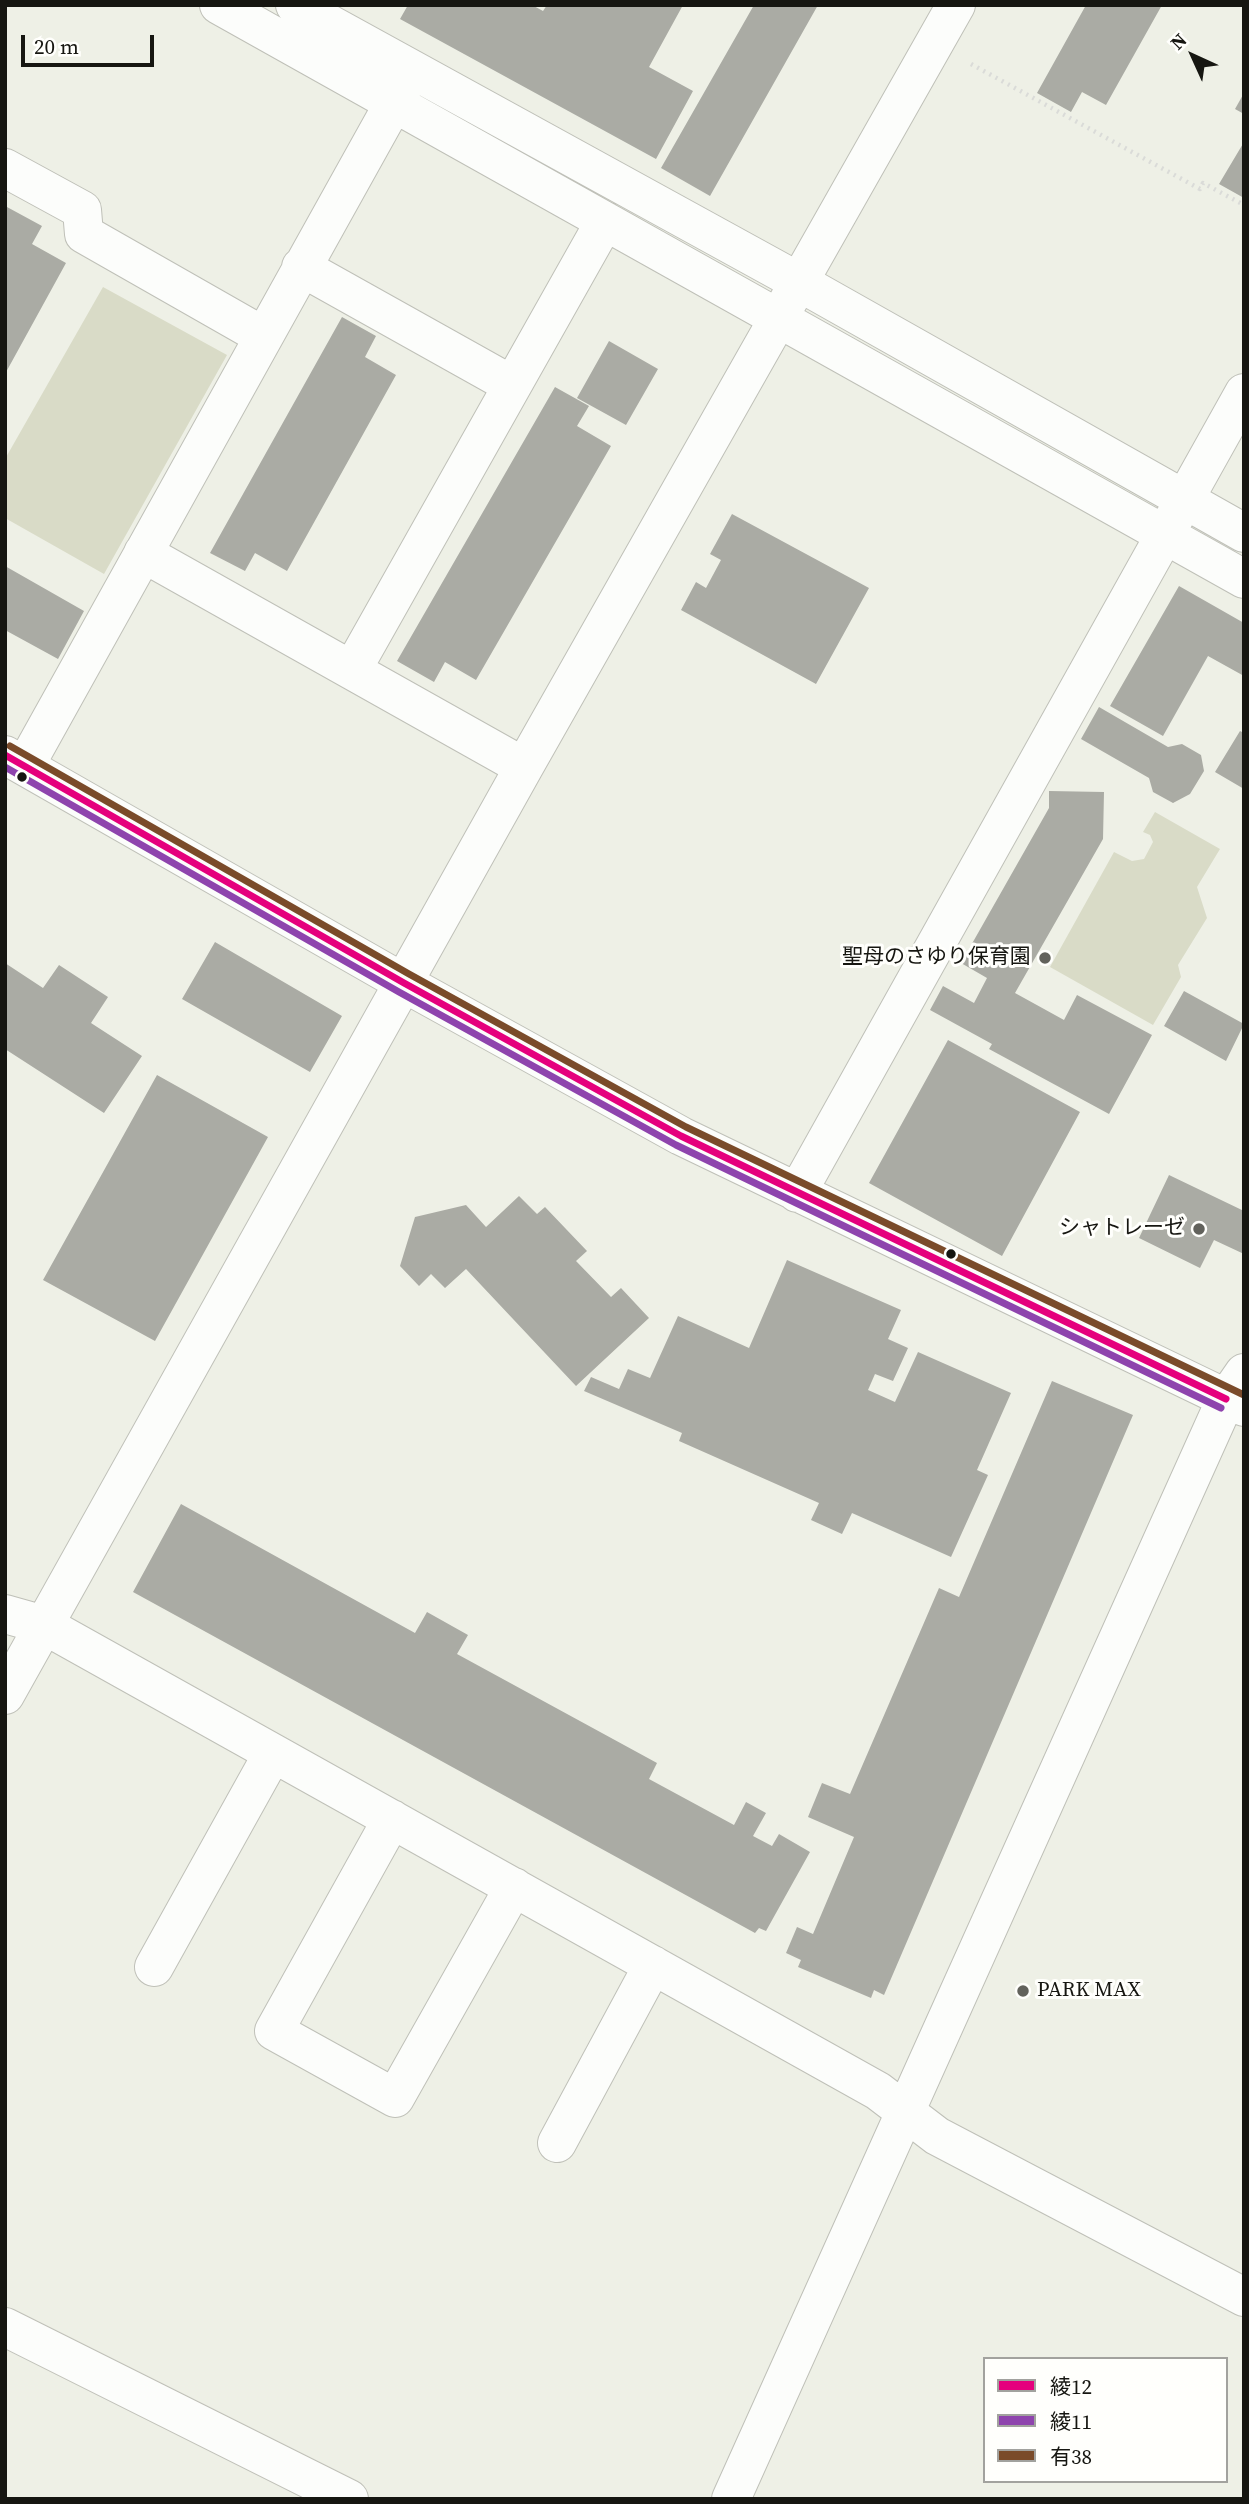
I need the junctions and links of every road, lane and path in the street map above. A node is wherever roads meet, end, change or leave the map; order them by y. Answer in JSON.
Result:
{"nodes":[{"id":1,"x":219,"y":5,"type":"edge"},
{"id":2,"x":296,"y":5,"type":"edge"},
{"id":3,"x":956,"y":5,"type":"edge"},
{"id":4,"x":959,"y":57,"type":"dead end"},
{"id":5,"x":412,"y":70,"type":"junction"},
{"id":6,"x":393,"y":104,"type":"junction"},
{"id":7,"x":5,"y":168,"type":"edge"},
{"id":8,"x":1244,"y":205,"type":"edge"},
{"id":9,"x":605,"y":221,"type":"junction"},
{"id":10,"x":301,"y":267,"type":"junction"},
{"id":11,"x":799,"y":282,"type":"junction"},
{"id":12,"x":778,"y":318,"type":"junction"},
{"id":13,"x":263,"y":336,"type":"junction"},
{"id":14,"x":512,"y":385,"type":"junction"},
{"id":15,"x":1244,"y":393,"type":"edge"},
{"id":16,"x":1184,"y":500,"type":"junction"},
{"id":17,"x":1244,"y":533,"type":"edge"},
{"id":18,"x":1164,"y":534,"type":"junction"},
{"id":19,"x":143,"y":553,"type":"junction"},
{"id":20,"x":1244,"y":579,"type":"edge"},
{"id":21,"x":352,"y":670,"type":"junction"},
{"id":22,"x":15,"y":761,"type":"edge"},
{"id":23,"x":524,"y":767,"type":"junction"},
{"id":24,"x":404,"y":983,"type":"junction"},
{"id":25,"x":797,"y":1193,"type":"junction"},
{"id":26,"x":1238,"y":1393,"type":"edge"},
{"id":27,"x":5,"y":1615,"type":"edge"},
{"id":28,"x":44,"y":1625,"type":"junction"},
{"id":29,"x":5,"y":1695,"type":"edge"},
{"id":30,"x":273,"y":1753,"type":"junction"},
{"id":31,"x":392,"y":1819,"type":"junction"},
{"id":32,"x":514,"y":1887,"type":"junction"},
{"id":33,"x":653,"y":1965,"type":"junction"},
{"id":34,"x":153,"y":1967,"type":"dead end"},
{"id":35,"x":905,"y":2113,"type":"junction"},
{"id":36,"x":557,"y":2143,"type":"dead end"},
{"id":37,"x":1244,"y":2297,"type":"edge"},
{"id":38,"x":5,"y":2327,"type":"edge"},
{"id":39,"x":349,"y":2499,"type":"edge"},
{"id":40,"x":731,"y":2499,"type":"edge"}],
"edges":[{"from":1,"to":6,"type":"street"},
{"from":2,"to":5,"type":"street"},
{"from":3,"to":11,"type":"street"},
{"from":4,"to":8,"type":"path"},
{"from":5,"to":6,"type":"street"},
{"from":5,"to":11,"type":"street"},
{"from":6,"to":9,"type":"street"},
{"from":6,"to":10,"type":"street"},
{"from":7,"to":13,"type":"street"},
{"from":9,"to":12,"type":"street"},
{"from":9,"to":14,"type":"street"},
{"from":10,"to":13,"type":"street"},
{"from":10,"to":14,"type":"street"},
{"from":11,"to":12,"type":"street"},
{"from":11,"to":16,"type":"street"},
{"from":12,"to":18,"type":"street"},
{"from":12,"to":23,"type":"street"},
{"from":13,"to":19,"type":"street"},
{"from":14,"to":21,"type":"street"},
{"from":15,"to":16,"type":"street"},
{"from":16,"to":17,"type":"street"},
{"from":16,"to":18,"type":"street"},
{"from":18,"to":20,"type":"street"},
{"from":18,"to":25,"type":"street"},
{"from":19,"to":21,"type":"street"},
{"from":19,"to":22,"type":"street"},
{"from":21,"to":23,"type":"street"},
{"from":22,"to":24,"type":"street"},
{"from":23,"to":24,"type":"street"},
{"from":24,"to":25,"type":"street"},
{"from":24,"to":28,"type":"street"},
{"from":25,"to":26,"type":"street"},
{"from":26,"to":35,"type":"street"},
{"from":27,"to":28,"type":"street"},
{"from":28,"to":29,"type":"street"},
{"from":28,"to":30,"type":"street"},
{"from":30,"to":31,"type":"street"},
{"from":30,"to":34,"type":"street"},
{"from":31,"to":32,"type":"street"},
{"from":31,"to":32,"type":"street"},
{"from":32,"to":33,"type":"street"},
{"from":33,"to":35,"type":"street"},
{"from":33,"to":36,"type":"street"},
{"from":35,"to":37,"type":"street"},
{"from":35,"to":40,"type":"street"},
{"from":38,"to":39,"type":"street"}]}
